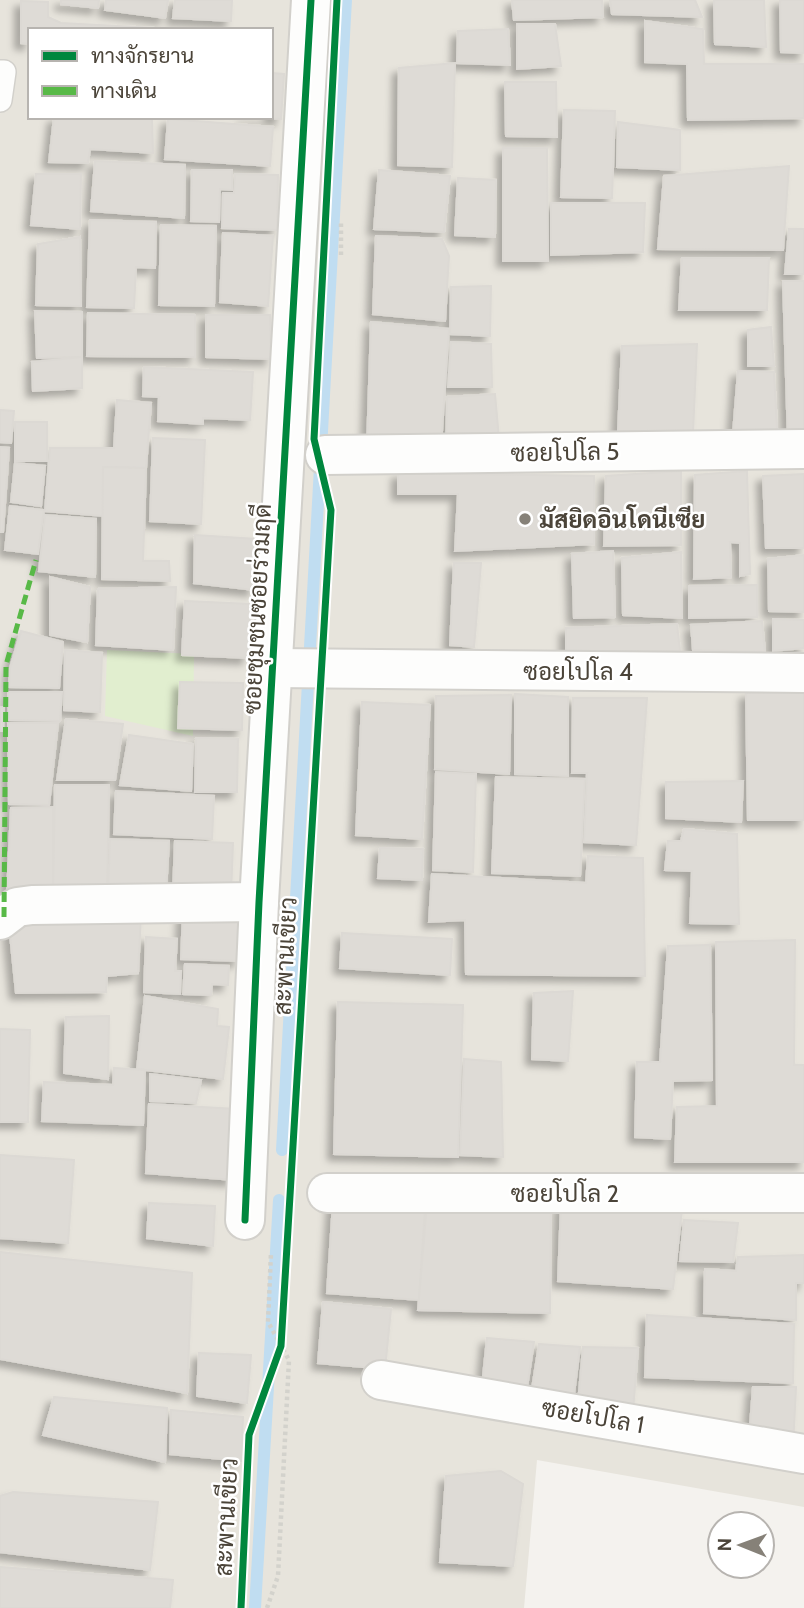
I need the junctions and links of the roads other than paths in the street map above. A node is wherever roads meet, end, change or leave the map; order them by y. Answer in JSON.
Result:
{"nodes":[{"id":1,"x":311,"y":0,"type":"edge"},
{"id":2,"x":0,"y":72,"type":"edge"},
{"id":3,"x":0,"y":100,"type":"edge"},
{"id":4,"x":804,"y":449,"type":"edge"},
{"id":5,"x":325,"y":455,"type":"dead end"},
{"id":6,"x":286,"y":668,"type":"junction"},
{"id":7,"x":804,"y":673,"type":"edge"},
{"id":8,"x":259,"y":902,"type":"junction"},
{"id":9,"x":0,"y":920,"type":"edge"},
{"id":10,"x":327,"y":1193,"type":"dead end"},
{"id":11,"x":804,"y":1193,"type":"edge"},
{"id":12,"x":245,"y":1220,"type":"dead end"},
{"id":13,"x":382,"y":1380,"type":"dead end"},
{"id":14,"x":804,"y":1454,"type":"edge"}],
"edges":[{"from":1,"to":6,"type":"street","name":"ซอยชุมชนซอยร่วมฤดี"},
{"from":2,"to":3,"type":"lane"},
{"from":4,"to":5,"type":"street","name":"ซอยโปโล 5"},
{"from":6,"to":7,"type":"street","name":"ซอยโปโล 4"},
{"from":6,"to":8,"type":"street","name":"ซอยชุมชนซอยร่วมฤดี"},
{"from":8,"to":9,"type":"street"},
{"from":8,"to":12,"type":"street","name":"ซอยชุมชนซอยร่วมฤดี"},
{"from":10,"to":11,"type":"street","name":"ซอยโปโล 2"},
{"from":13,"to":14,"type":"street","name":"ซอยโปโล 1"}]}
